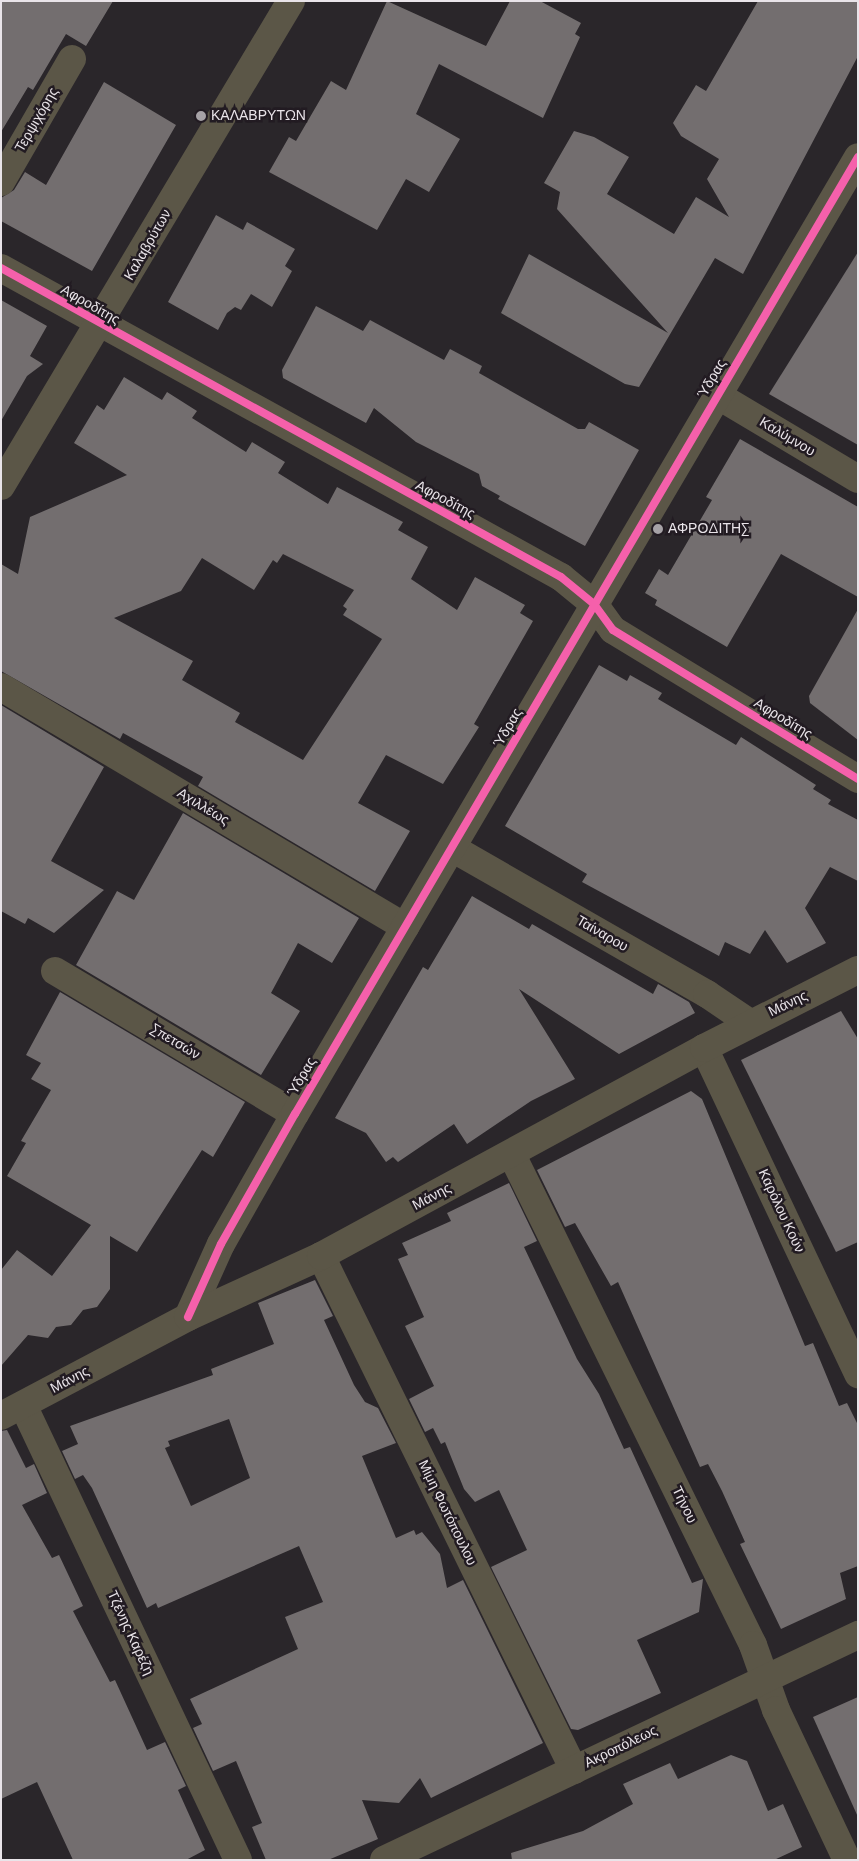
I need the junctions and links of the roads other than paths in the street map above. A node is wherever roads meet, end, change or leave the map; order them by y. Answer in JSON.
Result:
{"nodes":[{"id":1,"x":291,"y":1,"type":"edge"},
{"id":2,"x":72,"y":59,"type":"dead end"},
{"id":3,"x":858,"y":157,"type":"edge"},
{"id":4,"x":1,"y":182,"type":"edge"},
{"id":5,"x":1,"y":268,"type":"edge"},
{"id":6,"x":101,"y":325,"type":"junction"},
{"id":7,"x":716,"y":395,"type":"junction"},
{"id":8,"x":858,"y":479,"type":"edge"},
{"id":9,"x":1,"y":486,"type":"edge"},
{"id":10,"x":594,"y":604,"type":"junction"},
{"id":11,"x":1,"y":687,"type":"edge"},
{"id":12,"x":858,"y":779,"type":"edge"},
{"id":13,"x":452,"y":848,"type":"junction"},
{"id":14,"x":405,"y":927,"type":"junction"},
{"id":15,"x":858,"y":970,"type":"edge"},
{"id":16,"x":55,"y":971,"type":"dead end"},
{"id":17,"x":750,"y":1024,"type":"junction"},
{"id":18,"x":704,"y":1048,"type":"junction"},
{"id":19,"x":295,"y":1114,"type":"junction"},
{"id":20,"x":512,"y":1155,"type":"junction"},
{"id":21,"x":321,"y":1256,"type":"junction"},
{"id":22,"x":188,"y":1317,"type":"junction"},
{"id":23,"x":858,"y":1374,"type":"edge"},
{"id":24,"x":12,"y":1411,"type":"edge"},
{"id":25,"x":858,"y":1635,"type":"edge"},
{"id":26,"x":767,"y":1677,"type":"junction"},
{"id":27,"x":574,"y":1770,"type":"junction"},
{"id":28,"x":238,"y":1860,"type":"edge"},
{"id":29,"x":384,"y":1860,"type":"edge"},
{"id":30,"x":847,"y":1860,"type":"edge"}],
"edges":[{"from":1,"to":6,"type":"street","name":"Καλαβρύτων"},
{"from":2,"to":4,"type":"street","name":"Τερψιχόρης"},
{"from":3,"to":7,"type":"street","name":"Ύδρας"},
{"from":5,"to":6,"type":"street","name":"Αφροδίτης"},
{"from":6,"to":9,"type":"street","name":"Καλαβρύτων"},
{"from":6,"to":10,"type":"street","name":"Αφροδίτης"},
{"from":7,"to":8,"type":"street","name":"Καλύμνου"},
{"from":7,"to":10,"type":"street","name":"Ύδρας"},
{"from":10,"to":12,"type":"street","name":"Αφροδίτης"},
{"from":10,"to":13,"type":"street","name":"Ύδρας"},
{"from":11,"to":14,"type":"street","name":"Αχιλλέως"},
{"from":13,"to":14,"type":"street","name":"Ύδρας"},
{"from":13,"to":17,"type":"street","name":"Ταίναρου"},
{"from":14,"to":19,"type":"street","name":"Ύδρας"},
{"from":15,"to":17,"type":"street","name":"Μάνης"},
{"from":16,"to":19,"type":"street","name":"Σπετσών"},
{"from":17,"to":18,"type":"street","name":"Μάνης"},
{"from":18,"to":20,"type":"street","name":"Μάνης"},
{"from":18,"to":23,"type":"street","name":"Καρόλου Κούν"},
{"from":19,"to":22,"type":"street","name":"Ύδρας"},
{"from":20,"to":21,"type":"street","name":"Μάνης"},
{"from":20,"to":26,"type":"street","name":"Τήνου"},
{"from":21,"to":22,"type":"street","name":"Μάνης"},
{"from":21,"to":27,"type":"street","name":"Μίμη Φωτόπουλου"},
{"from":22,"to":24,"type":"street","name":"Μάνης"},
{"from":24,"to":28,"type":"street","name":"Τζένης Καρέζη"},
{"from":25,"to":26,"type":"street","name":"Ακροπόλεως"},
{"from":26,"to":27,"type":"street","name":"Ακροπόλεως"},
{"from":26,"to":30,"type":"street","name":"Τήνου"},
{"from":27,"to":29,"type":"street","name":"Ακροπόλεως"}]}
